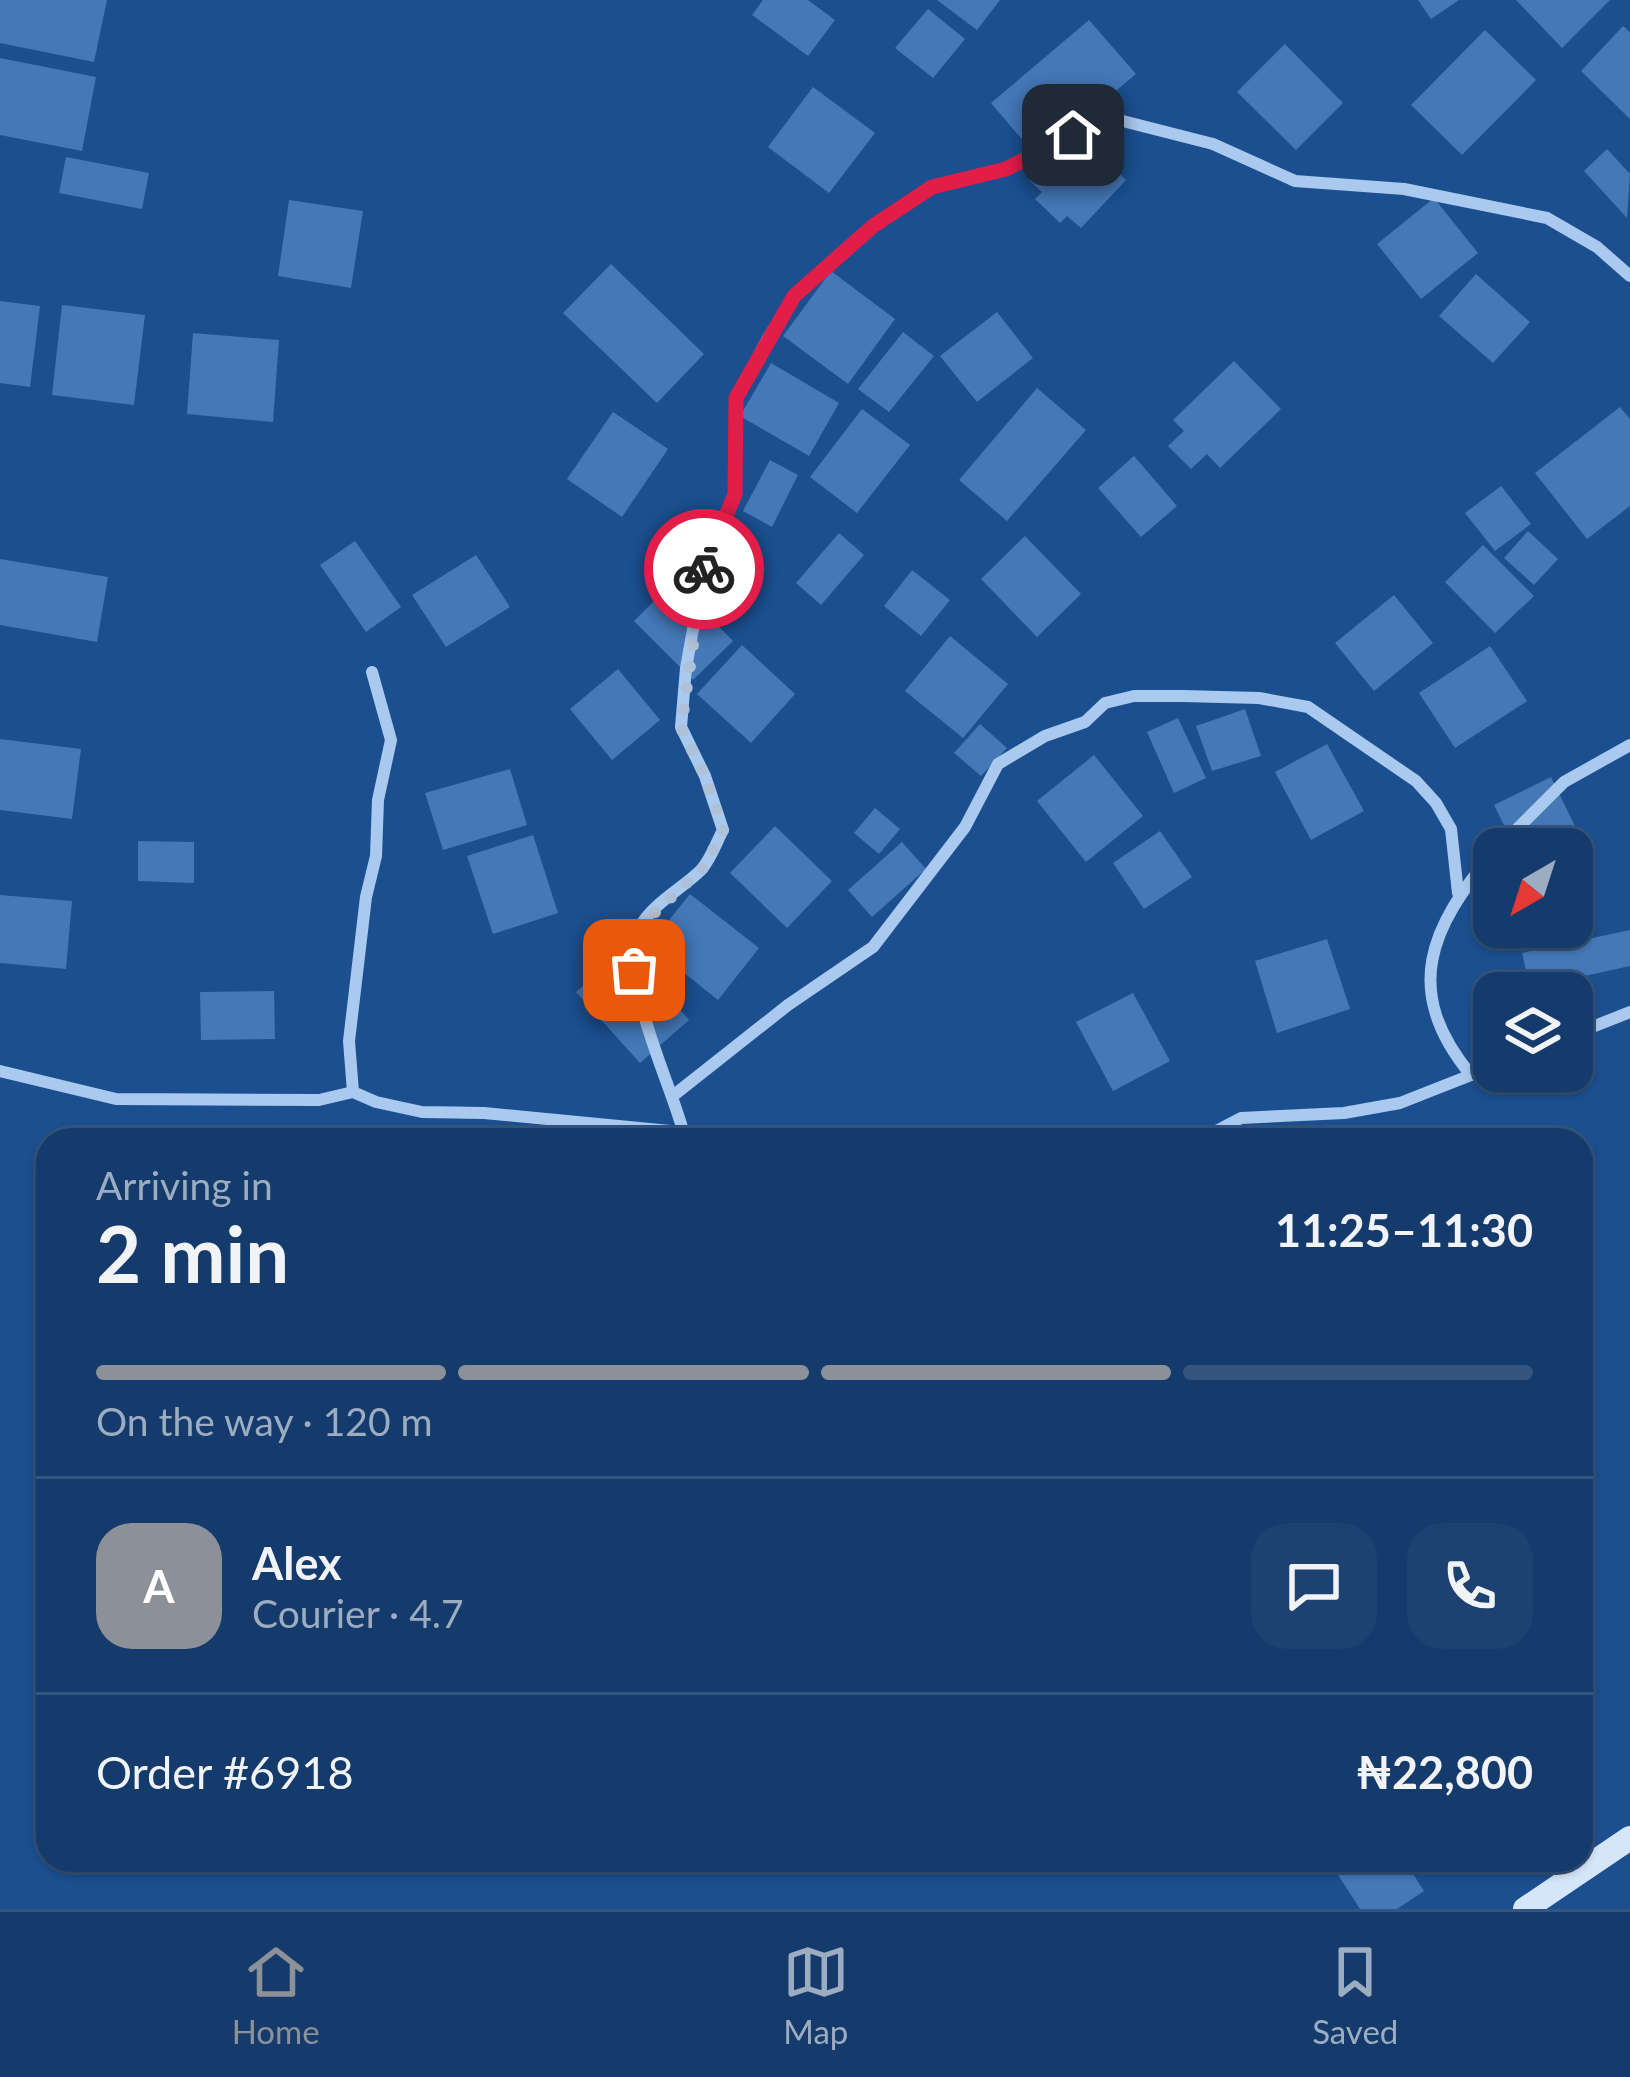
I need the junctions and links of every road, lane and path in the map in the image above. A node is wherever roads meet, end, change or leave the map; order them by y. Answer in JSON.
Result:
{"nodes":[{"id":1,"x":1630,"y":276,"type":"edge"},
{"id":2,"x":372,"y":672,"type":"dead end"},
{"id":3,"x":1630,"y":745,"type":"edge"},
{"id":4,"x":1517,"y":828,"type":"edge"},
{"id":5,"x":1473,"y":876,"type":"edge"},
{"id":6,"x":1458,"y":893,"type":"junction"},
{"id":7,"x":1630,"y":1012,"type":"edge"},
{"id":8,"x":1593,"y":1027,"type":"edge"},
{"id":9,"x":0,"y":1071,"type":"edge"},
{"id":10,"x":1471,"y":1075,"type":"joint"},
{"id":11,"x":353,"y":1092,"type":"junction"},
{"id":12,"x":674,"y":1095,"type":"junction"},
{"id":13,"x":642,"y":1128,"type":"edge"},
{"id":14,"x":682,"y":1128,"type":"edge"},
{"id":15,"x":1222,"y":1128,"type":"edge"},
{"id":16,"x":1630,"y":1838,"type":"edge"},
{"id":17,"x":1593,"y":1863,"type":"edge"},
{"id":18,"x":1580,"y":1872,"type":"edge"},
{"id":19,"x":1525,"y":1909,"type":"edge"}],
"edges":[{"from":1,"to":12,"type":"street"},
{"from":2,"to":11,"type":"street"},
{"from":3,"to":4,"type":"street"},
{"from":5,"to":6,"type":"street"},
{"from":6,"to":10,"type":"street"},
{"from":6,"to":12,"type":"street"},
{"from":7,"to":8,"type":"street"},
{"from":9,"to":11,"type":"street"},
{"from":10,"to":15,"type":"street"},
{"from":11,"to":13,"type":"street"},
{"from":12,"to":14,"type":"street"},
{"from":16,"to":17,"type":"street"},
{"from":18,"to":19,"type":"street"}]}
